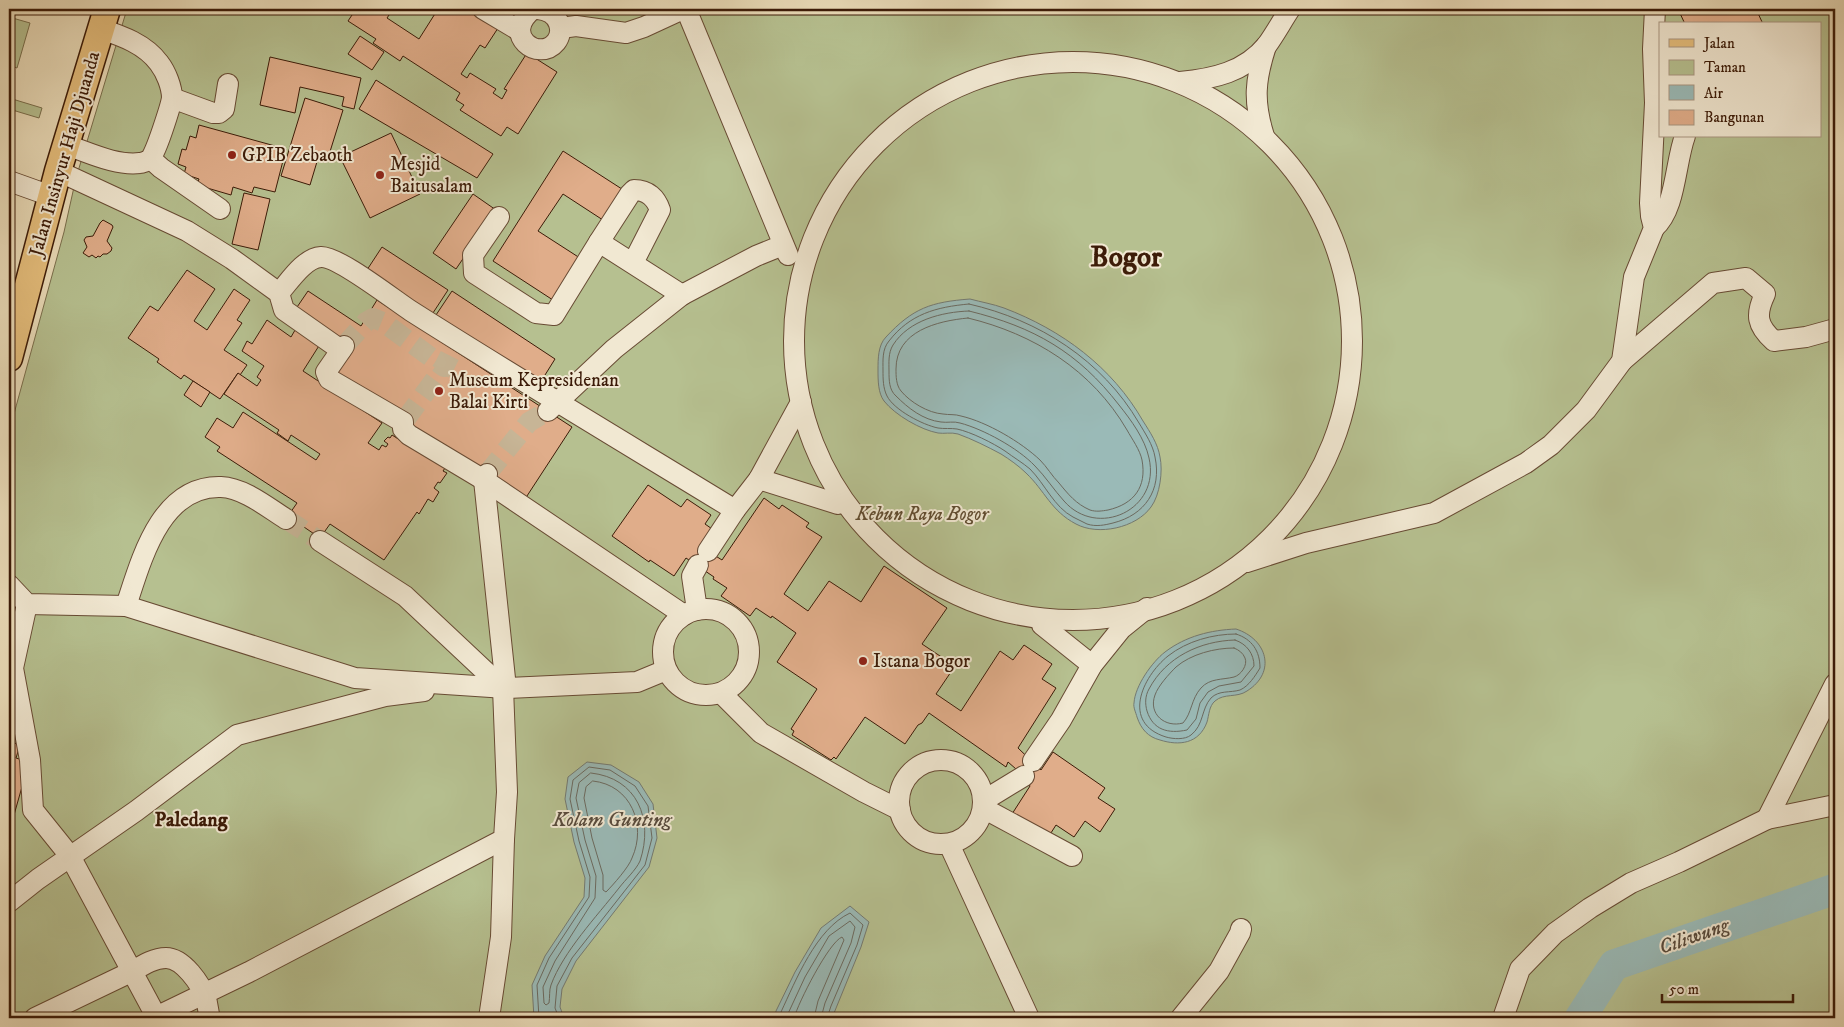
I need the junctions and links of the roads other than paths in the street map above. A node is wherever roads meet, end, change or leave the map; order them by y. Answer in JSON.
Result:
{"nodes":[{"id":1,"x":483,"y":9,"type":"edge"},
{"id":2,"x":534,"y":9,"type":"edge"},
{"id":3,"x":538,"y":9,"type":"edge"},
{"id":4,"x":684,"y":9,"type":"edge"},
{"id":5,"x":1290,"y":9,"type":"edge"},
{"id":6,"x":1655,"y":9,"type":"edge"},
{"id":7,"x":104,"y":19,"type":"edge"},
{"id":8,"x":560,"y":28,"type":"junction"},
{"id":9,"x":520,"y":31,"type":"junction"},
{"id":10,"x":1266,"y":46,"type":"junction"},
{"id":11,"x":1179,"y":82,"type":"junction"},
{"id":12,"x":228,"y":84,"type":"dead end"},
{"id":13,"x":172,"y":98,"type":"junction"},
{"id":14,"x":1264,"y":136,"type":"junction"},
{"id":15,"x":1684,"y":138,"type":"edge"},
{"id":16,"x":66,"y":146,"type":"junction"},
{"id":17,"x":151,"y":159,"type":"junction"},
{"id":18,"x":58,"y":171,"type":"junction"},
{"id":19,"x":9,"y":182,"type":"edge"},
{"id":20,"x":51,"y":196,"type":"junction"},
{"id":21,"x":220,"y":209,"type":"dead end"},
{"id":22,"x":498,"y":217,"type":"dead end"},
{"id":23,"x":1654,"y":228,"type":"junction"},
{"id":24,"x":599,"y":242,"type":"junction"},
{"id":25,"x":783,"y":245,"type":"junction"},
{"id":26,"x":632,"y":263,"type":"junction"},
{"id":27,"x":797,"y":276,"type":"junction"},
{"id":28,"x":279,"y":293,"type":"junction"},
{"id":29,"x":682,"y":295,"type":"junction"},
{"id":30,"x":1835,"y":329,"type":"edge"},
{"id":31,"x":9,"y":358,"type":"edge"},
{"id":32,"x":1622,"y":361,"type":"junction"},
{"id":33,"x":801,"y":402,"type":"junction"},
{"id":34,"x":552,"y":406,"type":"junction"},
{"id":35,"x":486,"y":477,"type":"junction"},
{"id":36,"x":759,"y":479,"type":"junction"},
{"id":37,"x":838,"y":504,"type":"junction"},
{"id":38,"x":735,"y":510,"type":"junction"},
{"id":39,"x":1288,"y":516,"type":"junction"},
{"id":40,"x":286,"y":519,"type":"tunnel mouth"},
{"id":41,"x":320,"y":540,"type":"tunnel mouth"},
{"id":42,"x":1306,"y":543,"type":"junction"},
{"id":43,"x":1243,"y":563,"type":"junction"},
{"id":44,"x":9,"y":585,"type":"edge"},
{"id":45,"x":27,"y":604,"type":"junction"},
{"id":46,"x":1153,"y":604,"type":"junction"},
{"id":47,"x":126,"y":606,"type":"junction"},
{"id":48,"x":691,"y":612,"type":"junction"},
{"id":49,"x":1042,"y":625,"type":"junction"},
{"id":50,"x":1092,"y":665,"type":"junction"},
{"id":51,"x":666,"y":670,"type":"junction"},
{"id":52,"x":1835,"y":684,"type":"edge"},
{"id":53,"x":470,"y":686,"type":"junction"},
{"id":54,"x":504,"y":688,"type":"junction"},
{"id":55,"x":721,"y":693,"type":"junction"},
{"id":56,"x":9,"y":720,"type":"edge"},
{"id":57,"x":25,"y":732,"type":"junction"},
{"id":58,"x":983,"y":805,"type":"junction"},
{"id":59,"x":1835,"y":805,"type":"edge"},
{"id":60,"x":900,"y":810,"type":"junction"},
{"id":61,"x":1767,"y":819,"type":"junction"},
{"id":62,"x":504,"y":840,"type":"junction"},
{"id":63,"x":949,"y":844,"type":"junction"},
{"id":64,"x":70,"y":856,"type":"junction"},
{"id":65,"x":1072,"y":856,"type":"dead end"},
{"id":66,"x":9,"y":902,"type":"edge"},
{"id":67,"x":1241,"y":928,"type":"dead end"},
{"id":68,"x":133,"y":971,"type":"junction"},
{"id":69,"x":203,"y":994,"type":"junction"},
{"id":70,"x":34,"y":1018,"type":"edge"},
{"id":71,"x":157,"y":1018,"type":"edge"},
{"id":72,"x":210,"y":1018,"type":"edge"},
{"id":73,"x":489,"y":1018,"type":"edge"},
{"id":74,"x":1029,"y":1018,"type":"edge"},
{"id":75,"x":1181,"y":1018,"type":"edge"},
{"id":76,"x":1503,"y":1018,"type":"edge"}],
"edges":[{"from":1,"to":9,"type":"street"},
{"from":2,"to":9,"type":"street"},
{"from":3,"to":8,"type":"street"},
{"from":4,"to":8,"type":"street"},
{"from":4,"to":25,"type":"street"},
{"from":5,"to":10,"type":"street"},
{"from":6,"to":23,"type":"street"},
{"from":7,"to":13,"type":"street"},
{"from":7,"to":16,"type":"main road","name":"Jalan Insinyur Haji Djuanda"},
{"from":8,"to":9,"type":"street"},
{"from":10,"to":11,"type":"street"},
{"from":10,"to":14,"type":"street"},
{"from":11,"to":14,"type":"street"},
{"from":11,"to":27,"type":"street"},
{"from":12,"to":13,"type":"street"},
{"from":13,"to":17,"type":"street"},
{"from":14,"to":39,"type":"street"},
{"from":15,"to":23,"type":"street"},
{"from":16,"to":17,"type":"street"},
{"from":16,"to":18,"type":"main road","name":"Jalan Insinyur Haji Djuanda"},
{"from":17,"to":21,"type":"street"},
{"from":18,"to":20,"type":"main road","name":"Jalan Insinyur Haji Djuanda"},
{"from":18,"to":28,"type":"street"},
{"from":19,"to":20,"type":"street"},
{"from":20,"to":31,"type":"main road","name":"Jalan Insinyur Haji Djuanda"},
{"from":22,"to":24,"type":"street"},
{"from":23,"to":32,"type":"street"},
{"from":24,"to":26,"type":"street"},
{"from":24,"to":26,"type":"street"},
{"from":25,"to":27,"type":"street"},
{"from":25,"to":29,"type":"street"},
{"from":26,"to":29,"type":"street"},
{"from":27,"to":33,"type":"street"},
{"from":28,"to":34,"type":"street"},
{"from":28,"to":35,"type":"street"},
{"from":29,"to":34,"type":"street"},
{"from":30,"to":32,"type":"street"},
{"from":32,"to":42,"type":"street"},
{"from":33,"to":36,"type":"street"},
{"from":33,"to":37,"type":"street"},
{"from":34,"to":38,"type":"street"},
{"from":35,"to":48,"type":"street"},
{"from":35,"to":54,"type":"street"},
{"from":36,"to":37,"type":"street"},
{"from":36,"to":38,"type":"street"},
{"from":37,"to":49,"type":"street"},
{"from":38,"to":48,"type":"street"},
{"from":39,"to":42,"type":"street"},
{"from":39,"to":43,"type":"street"},
{"from":40,"to":47,"type":"street"},
{"from":41,"to":54,"type":"street"},
{"from":42,"to":43,"type":"street"},
{"from":43,"to":46,"type":"street"},
{"from":44,"to":45,"type":"street"},
{"from":45,"to":47,"type":"street"},
{"from":45,"to":57,"type":"street"},
{"from":46,"to":49,"type":"street"},
{"from":46,"to":50,"type":"street"},
{"from":47,"to":53,"type":"street"},
{"from":48,"to":51,"type":"street"},
{"from":48,"to":55,"type":"street"},
{"from":49,"to":50,"type":"street"},
{"from":50,"to":58,"type":"street"},
{"from":51,"to":54,"type":"street"},
{"from":51,"to":55,"type":"street"},
{"from":52,"to":61,"type":"street"},
{"from":53,"to":54,"type":"street"},
{"from":53,"to":64,"type":"street"},
{"from":54,"to":62,"type":"street"},
{"from":55,"to":60,"type":"street"},
{"from":56,"to":57,"type":"street"},
{"from":57,"to":64,"type":"street"},
{"from":58,"to":60,"type":"street"},
{"from":58,"to":63,"type":"street"},
{"from":58,"to":65,"type":"street"},
{"from":59,"to":61,"type":"street"},
{"from":60,"to":63,"type":"street"},
{"from":61,"to":76,"type":"street"},
{"from":62,"to":69,"type":"street"},
{"from":62,"to":73,"type":"street"},
{"from":63,"to":74,"type":"street"},
{"from":64,"to":66,"type":"street"},
{"from":64,"to":68,"type":"street"},
{"from":67,"to":75,"type":"street"},
{"from":68,"to":69,"type":"street"},
{"from":68,"to":70,"type":"street"},
{"from":68,"to":71,"type":"street"},
{"from":69,"to":71,"type":"street"},
{"from":69,"to":72,"type":"street"}]}
